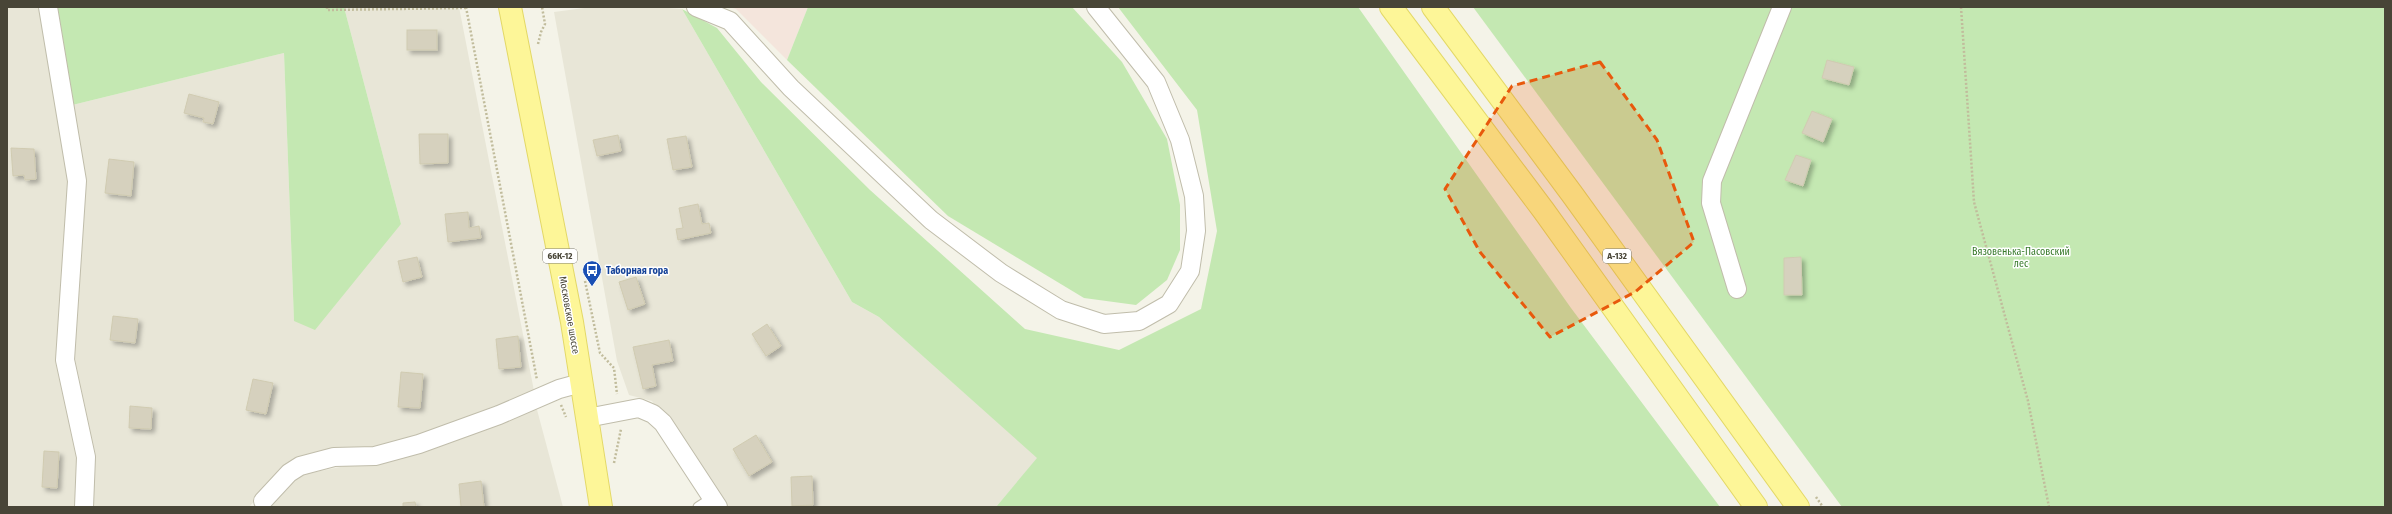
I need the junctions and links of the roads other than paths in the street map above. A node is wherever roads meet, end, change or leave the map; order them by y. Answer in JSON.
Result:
{"nodes":[{"id":1,"x":48,"y":7,"type":"edge"},
{"id":2,"x":510,"y":7,"type":"edge"},
{"id":3,"x":696,"y":7,"type":"edge"},
{"id":4,"x":1096,"y":7,"type":"edge"},
{"id":5,"x":1391,"y":7,"type":"edge"},
{"id":6,"x":1433,"y":7,"type":"edge"},
{"id":7,"x":1782,"y":7,"type":"edge"},
{"id":8,"x":1738,"y":289,"type":"dead end"},
{"id":9,"x":581,"y":383,"type":"junction"},
{"id":10,"x":588,"y":418,"type":"junction"},
{"id":11,"x":263,"y":500,"type":"dead end"},
{"id":12,"x":709,"y":504,"type":"edge"},
{"id":13,"x":84,"y":507,"type":"edge"},
{"id":14,"x":601,"y":507,"type":"edge"},
{"id":15,"x":1756,"y":507,"type":"edge"},
{"id":16,"x":1798,"y":507,"type":"edge"}],
"edges":[{"from":1,"to":13,"type":"street"},
{"from":2,"to":9,"type":"main road","name":"Московское шоссе","number":"66К-12"},
{"from":3,"to":4,"type":"street"},
{"from":5,"to":15,"type":"main road"},
{"from":6,"to":16,"type":"main road","number":"А-132"},
{"from":7,"to":8,"type":"street"},
{"from":9,"to":10,"type":"main road","name":"Московское шоссе","number":"66К-12"},
{"from":9,"to":11,"type":"street"},
{"from":10,"to":12,"type":"street"},
{"from":10,"to":14,"type":"main road","name":"Московское шоссе","number":"66К-12"}]}
